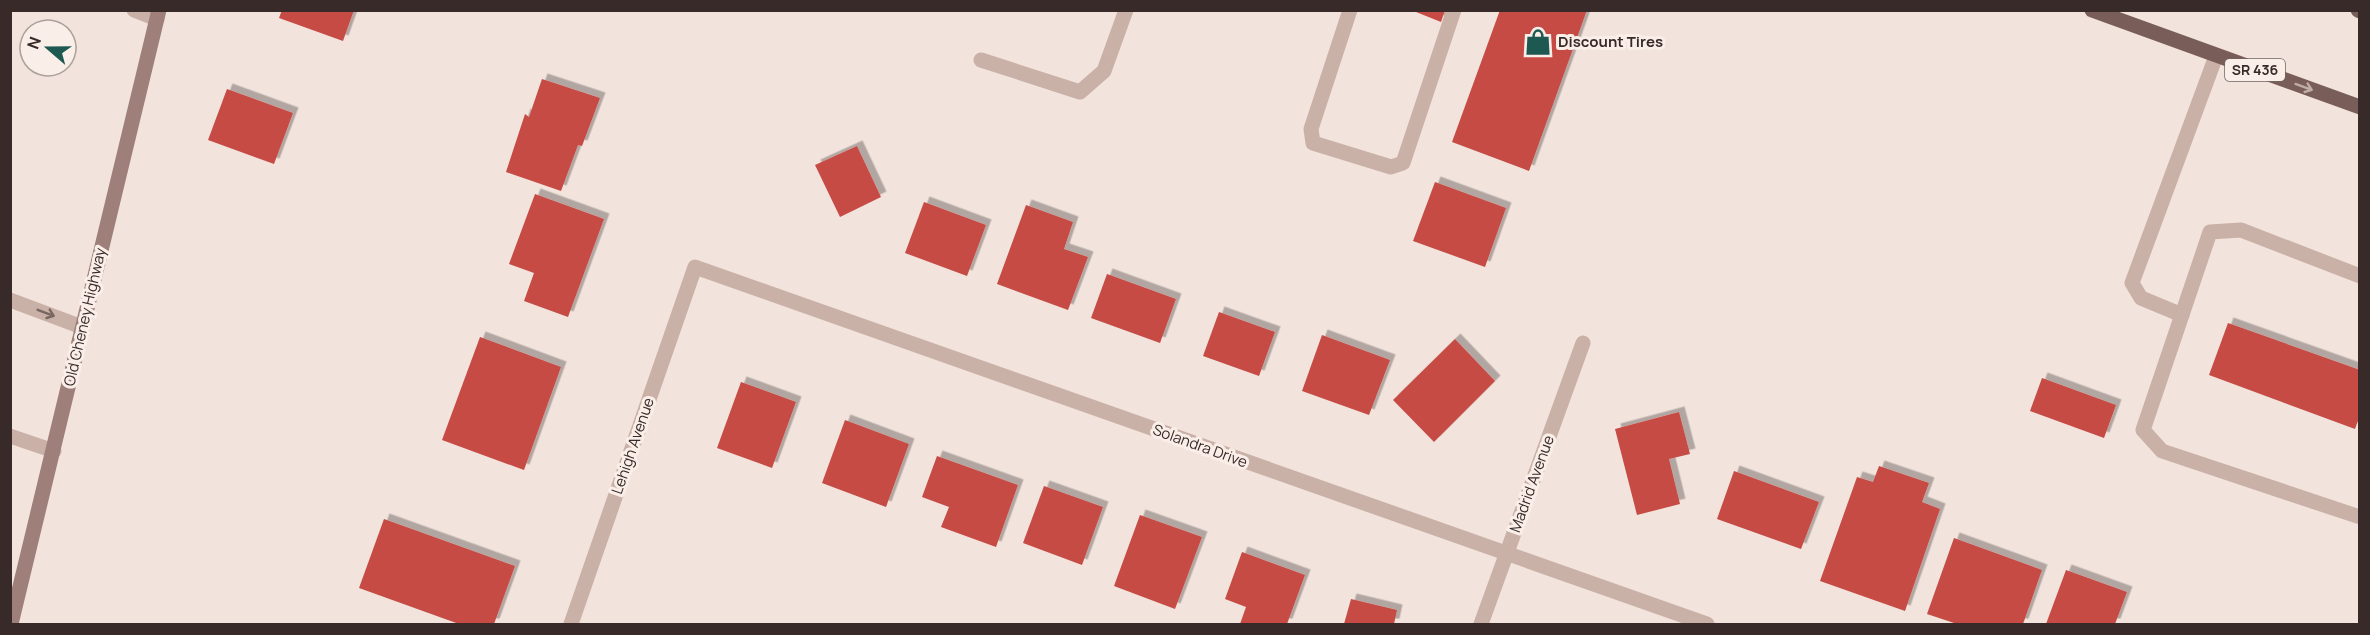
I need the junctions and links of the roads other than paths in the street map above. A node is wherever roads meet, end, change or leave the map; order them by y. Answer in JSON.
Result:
{"nodes":[{"id":1,"x":134,"y":10,"type":"edge"},
{"id":2,"x":1126,"y":10,"type":"edge"},
{"id":3,"x":1350,"y":10,"type":"edge"},
{"id":4,"x":1454,"y":10,"type":"edge"},
{"id":5,"x":2092,"y":10,"type":"edge"},
{"id":6,"x":158,"y":15,"type":"edge"},
{"id":7,"x":2216,"y":56,"type":"junction"},
{"id":8,"x":981,"y":60,"type":"dead end"},
{"id":9,"x":2360,"y":107,"type":"edge"},
{"id":10,"x":695,"y":267,"type":"joint"},
{"id":11,"x":2360,"y":276,"type":"edge"},
{"id":12,"x":10,"y":300,"type":"edge"},
{"id":13,"x":2182,"y":315,"type":"junction"},
{"id":14,"x":82,"y":327,"type":"junction"},
{"id":15,"x":1583,"y":343,"type":"dead end"},
{"id":16,"x":10,"y":436,"type":"edge"},
{"id":17,"x":54,"y":452,"type":"junction"},
{"id":18,"x":2360,"y":517,"type":"edge"},
{"id":19,"x":1506,"y":555,"type":"junction"},
{"id":20,"x":11,"y":624,"type":"edge"},
{"id":21,"x":572,"y":624,"type":"edge"},
{"id":22,"x":1481,"y":624,"type":"edge"},
{"id":23,"x":1707,"y":624,"type":"edge"}],
"edges":[{"from":1,"to":6,"type":"street"},
{"from":2,"to":8,"type":"street"},
{"from":3,"to":4,"type":"street"},
{"from":5,"to":7,"type":"main road","number":"SR 436"},
{"from":6,"to":14,"type":"street","name":"Old Cheney Highway"},
{"from":7,"to":9,"type":"main road","number":"SR 436","one_way":true},
{"from":7,"to":13,"type":"street"},
{"from":10,"to":19,"type":"street","name":"Solandra Drive"},
{"from":10,"to":21,"type":"street","name":"Lehigh Avenue"},
{"from":11,"to":13,"type":"street"},
{"from":12,"to":14,"type":"street","one_way":true},
{"from":13,"to":18,"type":"street"},
{"from":14,"to":17,"type":"street","name":"Old Cheney Highway"},
{"from":15,"to":19,"type":"street","name":"Madrid Avenue"},
{"from":16,"to":17,"type":"street"},
{"from":17,"to":20,"type":"street","name":"Old Cheney Highway"},
{"from":19,"to":22,"type":"street","name":"Madrid Avenue"},
{"from":19,"to":23,"type":"street","name":"Solandra Drive"}]}
